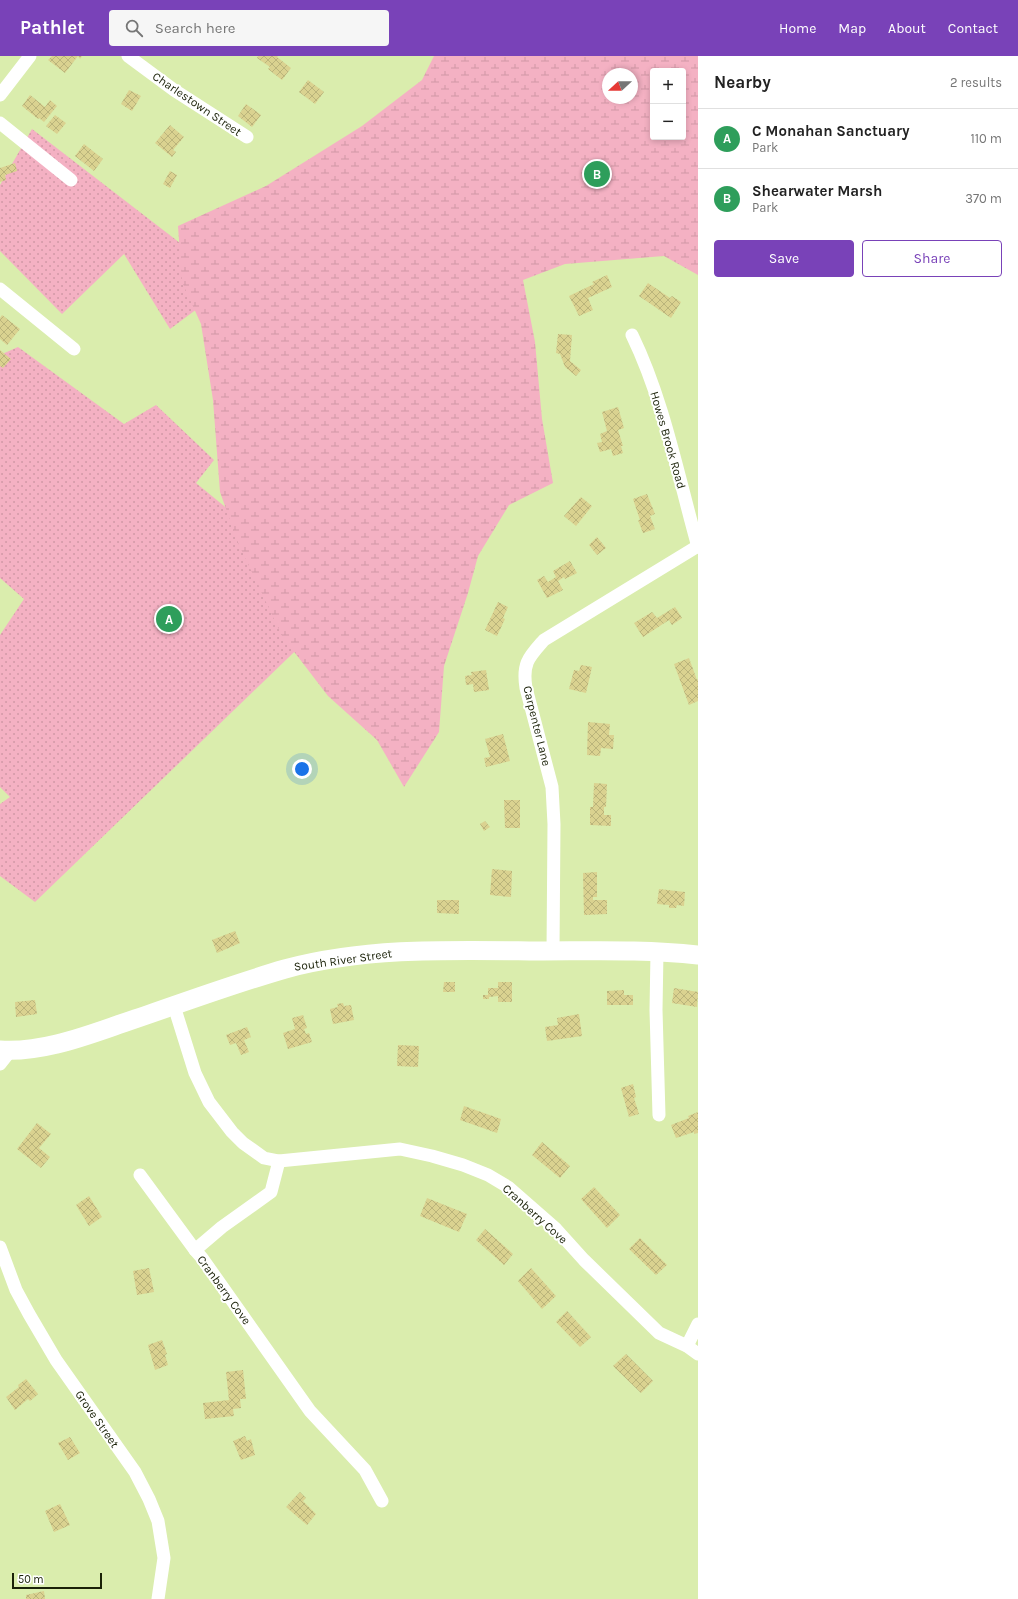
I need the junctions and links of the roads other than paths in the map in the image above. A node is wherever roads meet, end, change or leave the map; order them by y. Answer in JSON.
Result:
{"nodes":[{"id":1,"x":30,"y":56,"type":"edge"},
{"id":2,"x":128,"y":56,"type":"edge"},
{"id":3,"x":0,"y":95,"type":"edge"},
{"id":4,"x":0,"y":123,"type":"edge"},
{"id":5,"x":247,"y":137,"type":"dead end"},
{"id":6,"x":71,"y":180,"type":"dead end"},
{"id":7,"x":0,"y":289,"type":"edge"},
{"id":8,"x":632,"y":335,"type":"dead end"},
{"id":9,"x":74,"y":349,"type":"dead end"},
{"id":10,"x":698,"y":547,"type":"edge"},
{"id":11,"x":553,"y":951,"type":"junction"},
{"id":12,"x":657,"y":952,"type":"junction"},
{"id":13,"x":698,"y":955,"type":"edge"},
{"id":14,"x":174,"y":1006,"type":"junction"},
{"id":15,"x":4,"y":1055,"type":"edge"},
{"id":16,"x":660,"y":1115,"type":"dead end"},
{"id":17,"x":279,"y":1160,"type":"junction"},
{"id":18,"x":140,"y":1175,"type":"dead end"},
{"id":19,"x":0,"y":1247,"type":"edge"},
{"id":20,"x":195,"y":1250,"type":"junction"},
{"id":21,"x":698,"y":1324,"type":"edge"},
{"id":22,"x":687,"y":1346,"type":"junction"},
{"id":23,"x":698,"y":1354,"type":"edge"},
{"id":24,"x":382,"y":1501,"type":"dead end"},
{"id":25,"x":158,"y":1599,"type":"edge"}],
"edges":[{"from":1,"to":3,"type":"street"},
{"from":2,"to":5,"type":"street","name":"Charlestown Street"},
{"from":4,"to":6,"type":"street"},
{"from":7,"to":9,"type":"street"},
{"from":8,"to":10,"type":"street","name":"Howes Brook Road"},
{"from":10,"to":11,"type":"street","name":"Carpenter Lane"},
{"from":11,"to":12,"type":"street","name":"South River Street"},
{"from":11,"to":14,"type":"street","name":"South River Street"},
{"from":12,"to":13,"type":"street","name":"South River Street"},
{"from":12,"to":16,"type":"street"},
{"from":14,"to":15,"type":"street","name":"South River Street"},
{"from":14,"to":17,"type":"street","name":"Cranberry Cove"},
{"from":17,"to":20,"type":"street","name":"Cranberry Cove"},
{"from":17,"to":22,"type":"street","name":"Cranberry Cove"},
{"from":18,"to":20,"type":"street","name":"Cranberry Cove"},
{"from":19,"to":25,"type":"street","name":"Grove Street"},
{"from":20,"to":24,"type":"street","name":"Cranberry Cove"},
{"from":21,"to":22,"type":"street"},
{"from":22,"to":23,"type":"street","name":"Cranberry Cove"}]}
